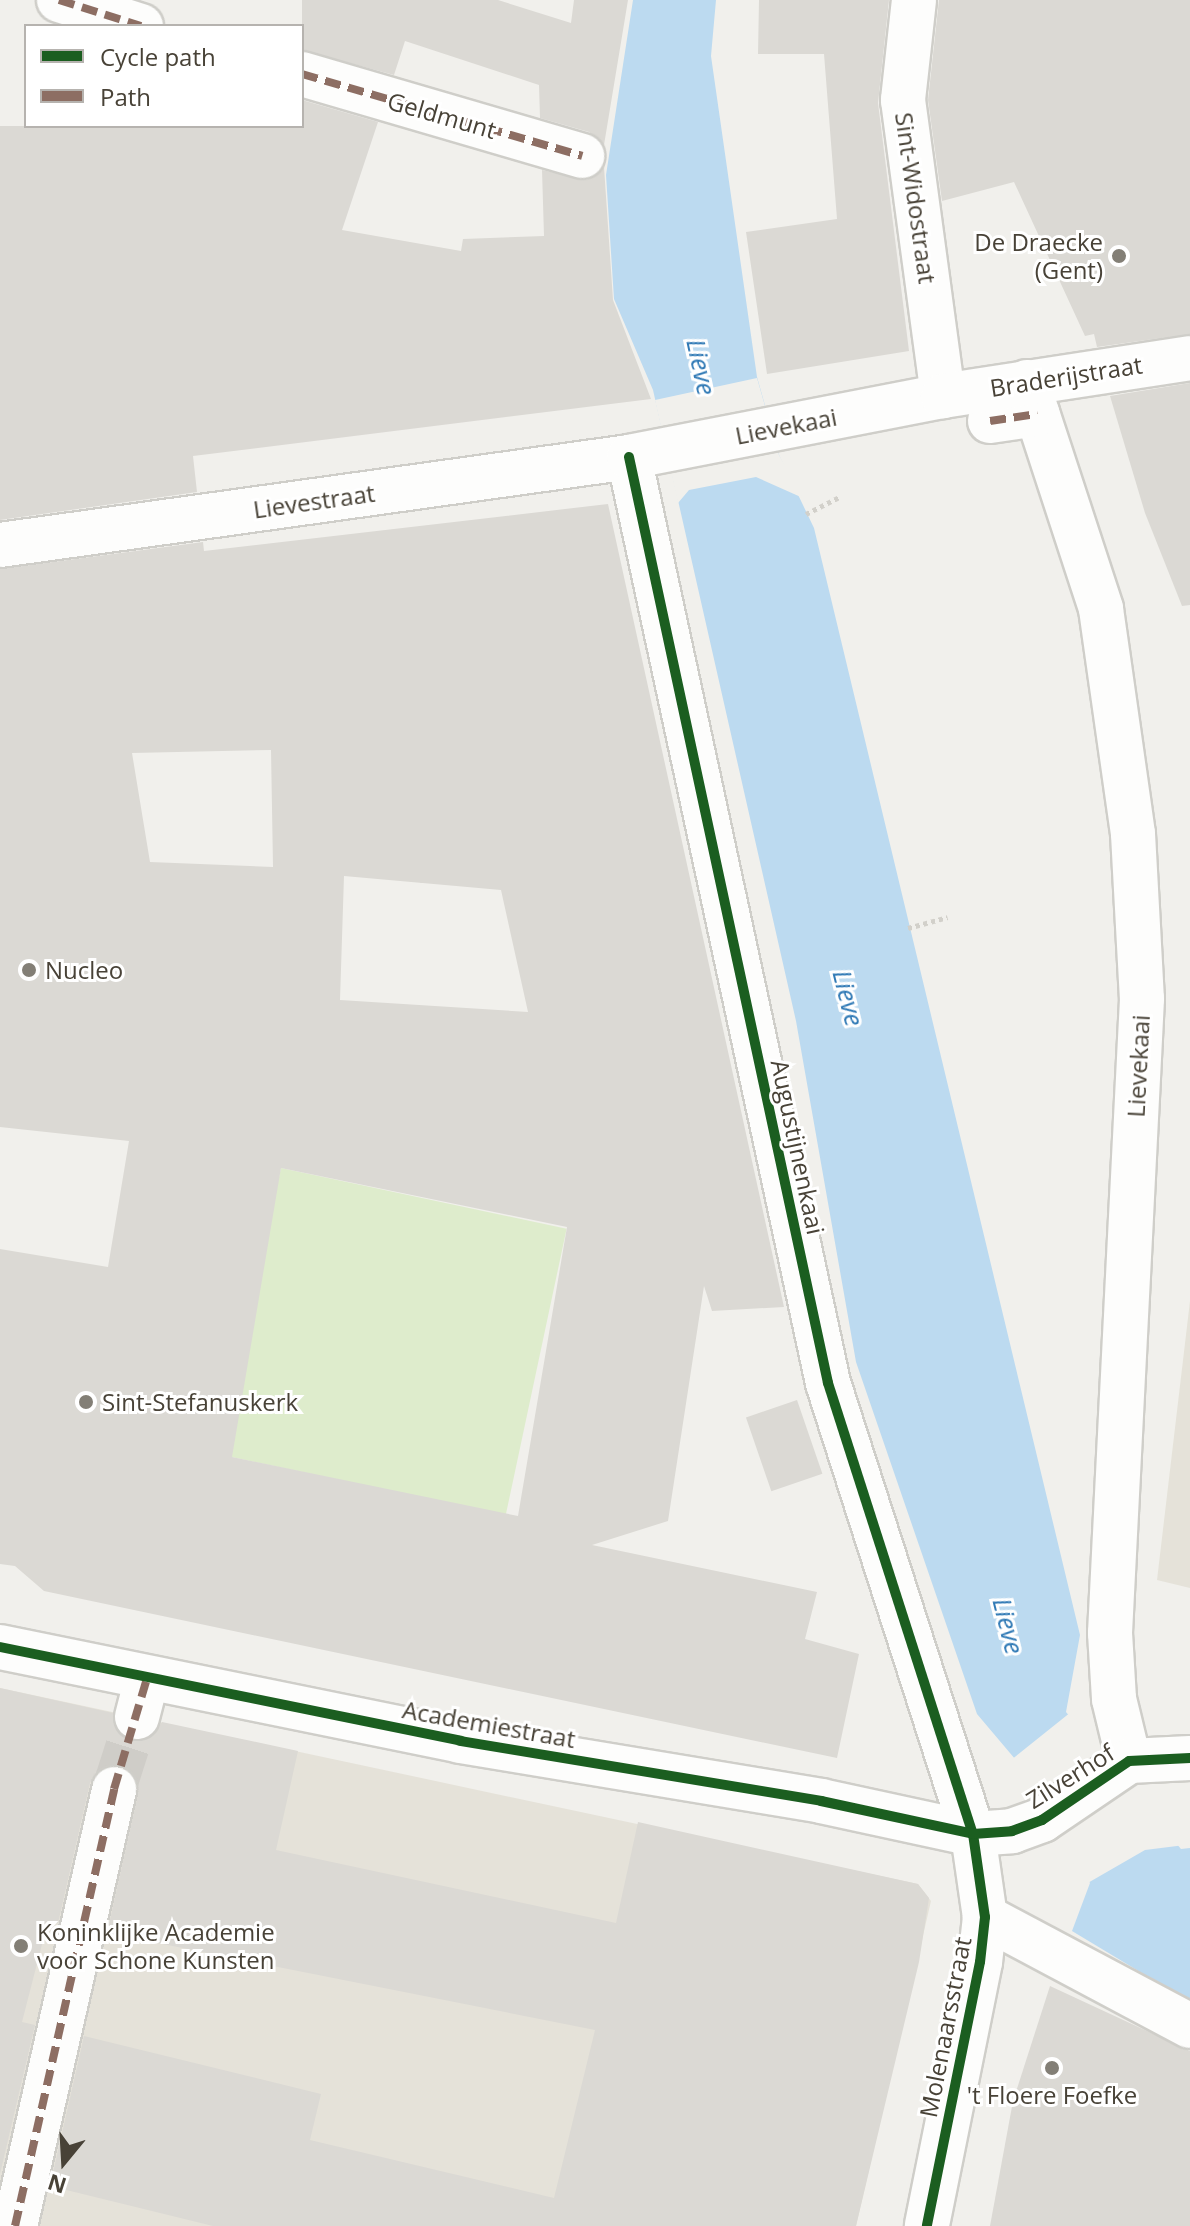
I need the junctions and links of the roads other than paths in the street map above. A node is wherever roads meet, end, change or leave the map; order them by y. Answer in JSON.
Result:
{"nodes":[{"id":1,"x":59,"y":0,"type":"edge"},
{"id":2,"x":914,"y":0,"type":"edge"},
{"id":3,"x":135,"y":24,"type":"edge"},
{"id":4,"x":304,"y":75,"type":"edge"},
{"id":5,"x":582,"y":156,"type":"dead end"},
{"id":6,"x":1190,"y":358,"type":"edge"},
{"id":7,"x":943,"y":396,"type":"junction"},
{"id":8,"x":1032,"y":398,"type":"junction"},
{"id":9,"x":990,"y":421,"type":"dead end"},
{"id":10,"x":647,"y":453,"type":"junction"},
{"id":11,"x":0,"y":545,"type":"edge"},
{"id":12,"x":0,"y":1647,"type":"edge"},
{"id":13,"x":1190,"y":1758,"type":"edge"},
{"id":14,"x":1124,"y":1764,"type":"junction"},
{"id":15,"x":114,"y":1789,"type":"tunnel mouth"},
{"id":16,"x":973,"y":1834,"type":"junction"},
{"id":17,"x":985,"y":1917,"type":"junction"},
{"id":18,"x":1190,"y":2026,"type":"edge"},
{"id":19,"x":15,"y":2226,"type":"edge"},
{"id":20,"x":927,"y":2226,"type":"edge"}],
"edges":[{"from":1,"to":3,"type":"street"},
{"from":2,"to":7,"type":"street","name":"Sint-Widostraat"},
{"from":4,"to":5,"type":"street","name":"Geldmunt"},
{"from":6,"to":8,"type":"street","name":"Braderijstraat"},
{"from":7,"to":8,"type":"street","name":"Braderijstraat"},
{"from":7,"to":10,"type":"street","name":"Lievekaai"},
{"from":8,"to":9,"type":"street"},
{"from":8,"to":14,"type":"street","name":"Lievekaai"},
{"from":10,"to":11,"type":"street","name":"Lievestraat"},
{"from":10,"to":16,"type":"street","name":"Augustijnenkaai"},
{"from":12,"to":16,"type":"street","name":"Academiestraat"},
{"from":13,"to":14,"type":"street","name":"Zilverhof"},
{"from":14,"to":16,"type":"street","name":"Zilverhof"},
{"from":15,"to":19,"type":"street"},
{"from":16,"to":17,"type":"street","name":"Molenaarsstraat"},
{"from":17,"to":18,"type":"street"},
{"from":17,"to":20,"type":"street","name":"Molenaarsstraat"}]}
